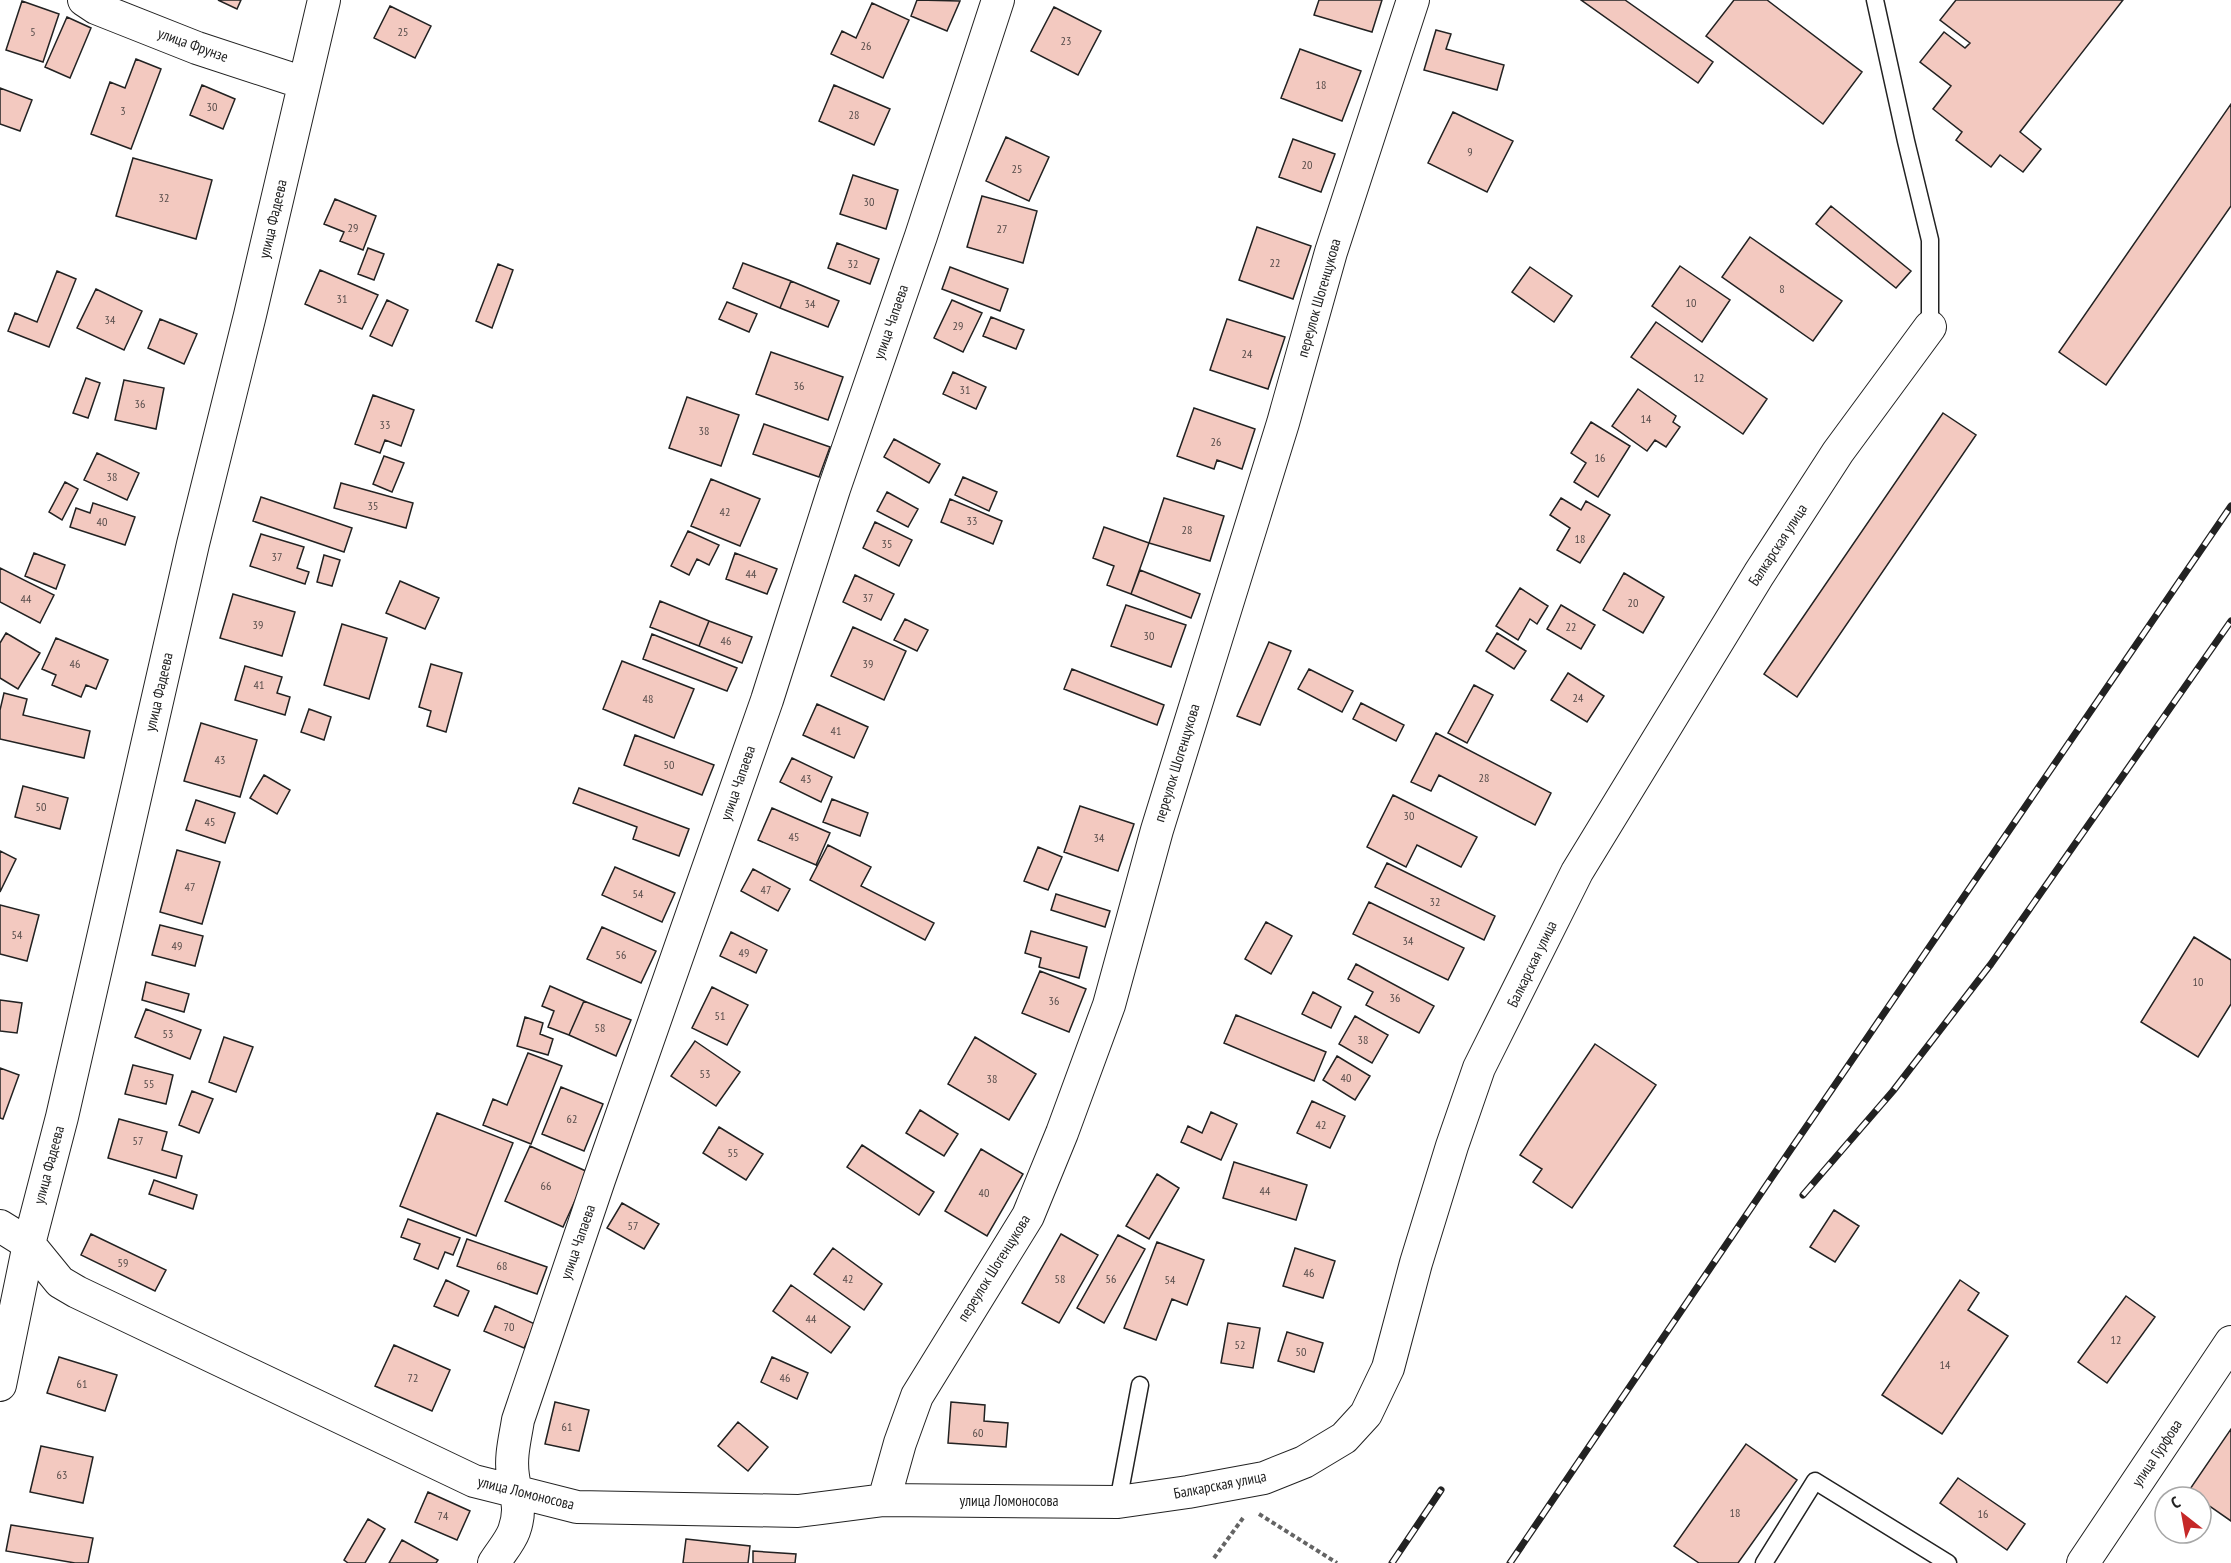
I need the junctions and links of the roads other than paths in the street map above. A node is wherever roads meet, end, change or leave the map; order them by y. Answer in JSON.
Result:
{"nodes":[{"id":1,"x":84,"y":0,"type":"edge"},
{"id":2,"x":324,"y":0,"type":"edge"},
{"id":3,"x":998,"y":0,"type":"edge"},
{"id":4,"x":1413,"y":0,"type":"edge"},
{"id":5,"x":1875,"y":0,"type":"edge"},
{"id":6,"x":304,"y":83,"type":"junction"},
{"id":7,"x":1930,"y":327,"type":"joint"},
{"id":8,"x":0,"y":1226,"type":"edge"},
{"id":9,"x":29,"y":1244,"type":"junction"},
{"id":10,"x":2231,"y":1342,"type":"edge"},
{"id":11,"x":0,"y":1385,"type":"edge"},
{"id":12,"x":1140,"y":1385,"type":"dead end"},
{"id":13,"x":518,"y":1493,"type":"junction"},
{"id":14,"x":884,"y":1500,"type":"junction"},
{"id":15,"x":1118,"y":1502,"type":"junction"},
{"id":16,"x":494,"y":1563,"type":"edge"},
{"id":17,"x":1764,"y":1563,"type":"edge"},
{"id":18,"x":1948,"y":1563,"type":"edge"},
{"id":19,"x":2083,"y":1563,"type":"edge"}],
"edges":[{"from":1,"to":6,"type":"street","name":"улица Фрунзе"},
{"from":2,"to":6,"type":"street","name":"улица Фадеева"},
{"from":3,"to":13,"type":"street","name":"улица Чапаева"},
{"from":4,"to":14,"type":"street","name":"переулок Шогенцукова"},
{"from":5,"to":7,"type":"lane"},
{"from":6,"to":9,"type":"street","name":"улица Фадеева"},
{"from":7,"to":15,"type":"street","name":"Балкарская улица"},
{"from":8,"to":9,"type":"street","name":"улица Ломоносова"},
{"from":9,"to":11,"type":"street","name":"улица Фадеева"},
{"from":9,"to":13,"type":"street","name":"улица Ломоносова"},
{"from":10,"to":19,"type":"street","name":"улица Гурфова"},
{"from":12,"to":15,"type":"lane"},
{"from":13,"to":14,"type":"street","name":"улица Ломоносова"},
{"from":13,"to":16,"type":"street","name":"улица Чапаева"},
{"from":14,"to":15,"type":"street","name":"улица Ломоносова"},
{"from":17,"to":18,"type":"lane"}]}
